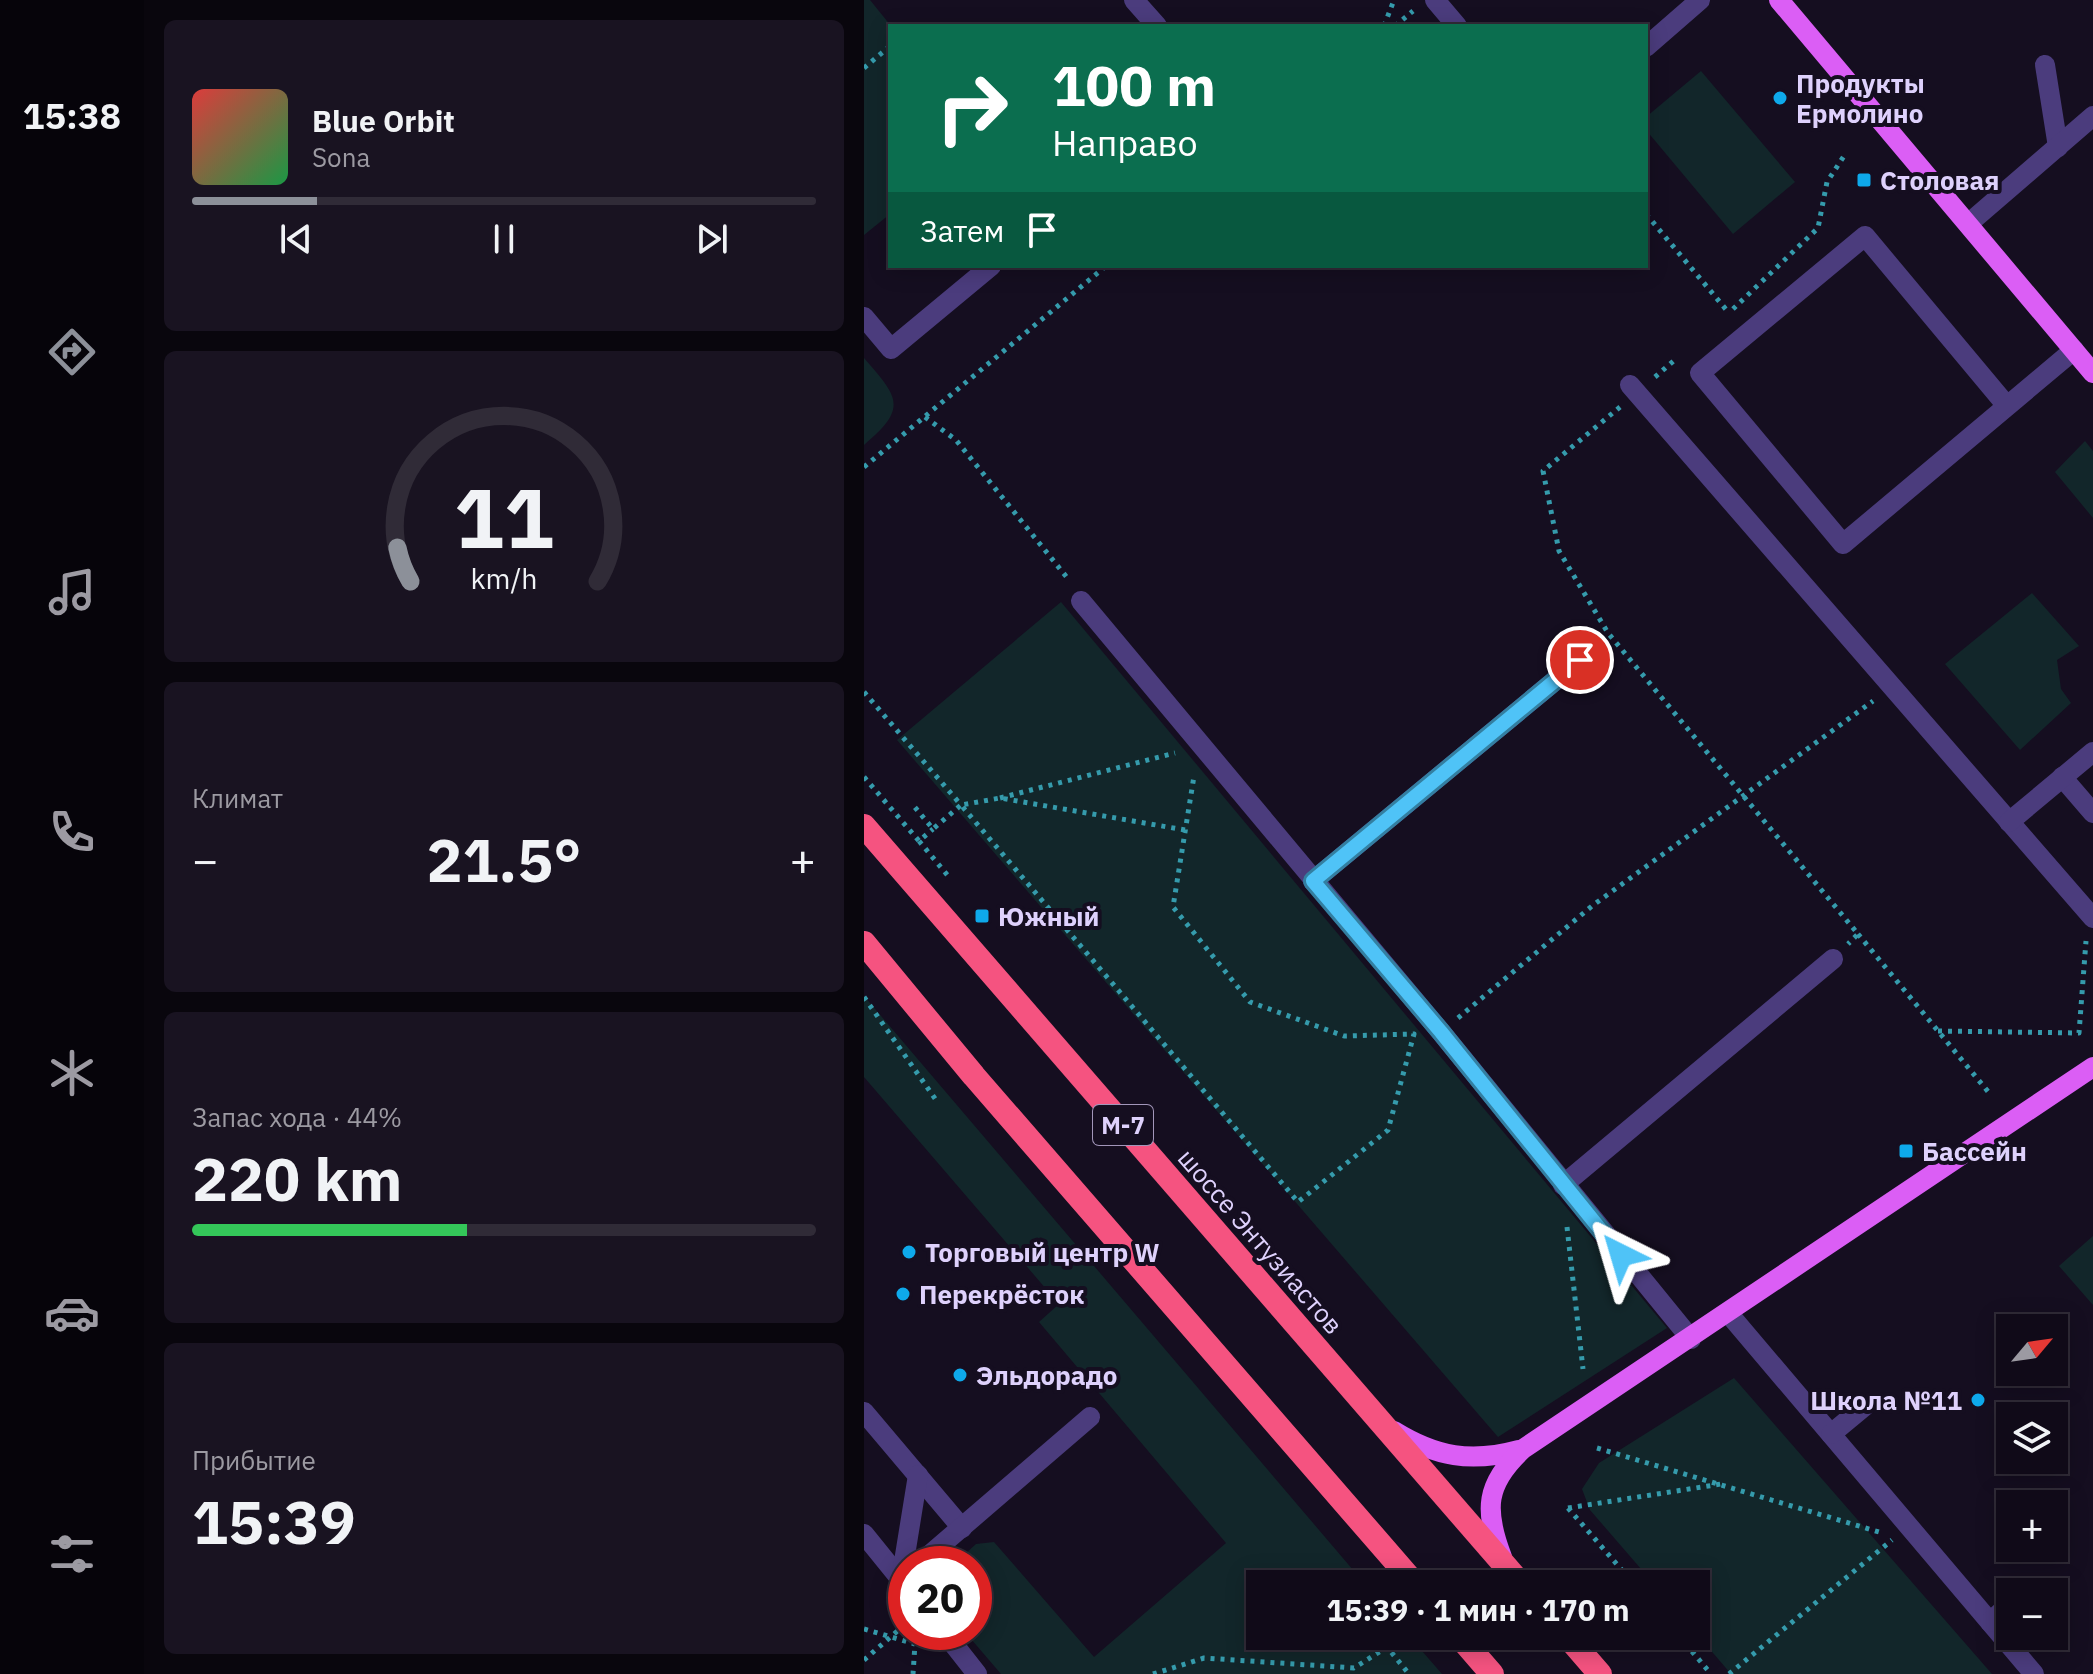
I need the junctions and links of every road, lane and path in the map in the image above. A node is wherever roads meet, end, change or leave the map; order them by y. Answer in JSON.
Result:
{"nodes":[{"id":1,"x":1134,"y":0,"type":"edge"},
{"id":2,"x":1394,"y":0,"type":"edge"},
{"id":3,"x":1435,"y":0,"type":"edge"},
{"id":4,"x":1700,"y":0,"type":"edge"},
{"id":5,"x":1779,"y":0,"type":"edge"},
{"id":6,"x":1155,"y":24,"type":"edge"},
{"id":7,"x":1385,"y":24,"type":"edge"},
{"id":8,"x":1455,"y":24,"type":"edge"},
{"id":9,"x":1648,"y":45,"type":"edge"},
{"id":10,"x":888,"y":48,"type":"edge"},
{"id":11,"x":2045,"y":65,"type":"dead end"},
{"id":12,"x":864,"y":68,"type":"edge"},
{"id":13,"x":2093,"y":116,"type":"edge"},
{"id":14,"x":2058,"y":147,"type":"junction"},
{"id":15,"x":1844,"y":156,"type":"dead end"},
{"id":16,"x":1648,"y":216,"type":"edge"},
{"id":17,"x":1968,"y":224,"type":"junction"},
{"id":18,"x":989,"y":268,"type":"edge"},
{"id":19,"x":1104,"y":268,"type":"edge"},
{"id":20,"x":1729,"y":313,"type":"junction"},
{"id":21,"x":864,"y":317,"type":"edge"},
{"id":22,"x":1717,"y":323,"type":"dead end"},
{"id":23,"x":2074,"y":350,"type":"junction"},
{"id":24,"x":1683,"y":353,"type":"dead end"},
{"id":25,"x":2093,"y":373,"type":"edge"},
{"id":26,"x":1633,"y":389,"type":"junction"},
{"id":27,"x":2007,"y":406,"type":"junction"},
{"id":28,"x":925,"y":417,"type":"junction"},
{"id":29,"x":864,"y":467,"type":"edge"},
{"id":30,"x":1081,"y":601,"type":"joint"},
{"id":31,"x":1580,"y":660,"type":"dead end"},
{"id":32,"x":1892,"y":687,"type":"junction"},
{"id":33,"x":864,"y":692,"type":"edge"},
{"id":34,"x":1202,"y":747,"type":"junction"},
{"id":35,"x":2093,"y":752,"type":"edge"},
{"id":36,"x":864,"y":777,"type":"edge"},
{"id":37,"x":2062,"y":777,"type":"junction"},
{"id":38,"x":1742,"y":795,"type":"junction"},
{"id":39,"x":1000,"y":798,"type":"junction"},
{"id":40,"x":913,"y":805,"type":"dead end"},
{"id":41,"x":961,"y":805,"type":"junction"},
{"id":42,"x":2093,"y":813,"type":"edge"},
{"id":43,"x":2009,"y":822,"type":"junction"},
{"id":44,"x":864,"y":826,"type":"edge"},
{"id":45,"x":933,"y":829,"type":"junction"},
{"id":46,"x":1185,"y":830,"type":"junction"},
{"id":47,"x":1313,"y":881,"type":"junction"},
{"id":48,"x":2090,"y":915,"type":"edge"},
{"id":49,"x":1858,"y":934,"type":"junction"},
{"id":50,"x":864,"y":943,"type":"edge"},
{"id":51,"x":1833,"y":959,"type":"joint"},
{"id":52,"x":864,"y":997,"type":"edge"},
{"id":53,"x":1938,"y":1031,"type":"junction"},
{"id":54,"x":1441,"y":1032,"type":"junction"},
{"id":55,"x":2093,"y":1067,"type":"edge"},
{"id":56,"x":1990,"y":1094,"type":"dead end"},
{"id":57,"x":936,"y":1100,"type":"dead end"},
{"id":58,"x":1563,"y":1185,"type":"junction"},
{"id":59,"x":1566,"y":1218,"type":"dead end"},
{"id":60,"x":1729,"y":1314,"type":"junction"},
{"id":61,"x":1691,"y":1339,"type":"junction"},
{"id":62,"x":1583,"y":1369,"type":"dead end"},
{"id":63,"x":1866,"y":1405,"type":"dead end"},
{"id":64,"x":864,"y":1412,"type":"edge"},
{"id":65,"x":1090,"y":1417,"type":"dead end"},
{"id":66,"x":1381,"y":1423,"type":"junction"},
{"id":67,"x":1831,"y":1434,"type":"junction"},
{"id":68,"x":1597,"y":1448,"type":"dead end"},
{"id":69,"x":1523,"y":1449,"type":"junction"},
{"id":70,"x":918,"y":1475,"type":"junction"},
{"id":71,"x":1723,"y":1483,"type":"junction"},
{"id":72,"x":962,"y":1528,"type":"junction"},
{"id":73,"x":864,"y":1534,"type":"edge"},
{"id":74,"x":909,"y":1546,"type":"edge"},
{"id":75,"x":940,"y":1546,"type":"edge"},
{"id":76,"x":888,"y":1562,"type":"edge"},
{"id":77,"x":1505,"y":1565,"type":"junction"},
{"id":78,"x":1403,"y":1570,"type":"edge"},
{"id":79,"x":1509,"y":1570,"type":"edge"},
{"id":80,"x":1622,"y":1570,"type":"edge"},
{"id":81,"x":1996,"y":1617,"type":"edge"},
{"id":82,"x":1990,"y":1622,"type":"junction"},
{"id":83,"x":864,"y":1629,"type":"edge"},
{"id":84,"x":888,"y":1636,"type":"edge"},
{"id":85,"x":888,"y":1640,"type":"edge"},
{"id":86,"x":915,"y":1650,"type":"edge"},
{"id":87,"x":958,"y":1650,"type":"edge"},
{"id":88,"x":1471,"y":1650,"type":"edge"},
{"id":89,"x":1579,"y":1650,"type":"edge"},
{"id":90,"x":1691,"y":1650,"type":"edge"},
{"id":91,"x":864,"y":1660,"type":"edge"},
{"id":92,"x":1355,"y":1671,"type":"edge"},
{"id":93,"x":913,"y":1674,"type":"edge"},
{"id":94,"x":977,"y":1674,"type":"edge"},
{"id":95,"x":1153,"y":1674,"type":"edge"},
{"id":96,"x":1409,"y":1674,"type":"edge"},
{"id":97,"x":1492,"y":1674,"type":"edge"},
{"id":98,"x":1600,"y":1674,"type":"edge"},
{"id":99,"x":1711,"y":1674,"type":"edge"},
{"id":100,"x":1729,"y":1674,"type":"edge"},
{"id":101,"x":2034,"y":1674,"type":"edge"}],
"edges":[{"from":1,"to":6,"type":"street"},
{"from":2,"to":7,"type":"path"},
{"from":3,"to":8,"type":"street"},
{"from":4,"to":9,"type":"street"},
{"from":5,"to":17,"type":"main road"},
{"from":10,"to":12,"type":"path"},
{"from":11,"to":14,"type":"street"},
{"from":13,"to":14,"type":"street"},
{"from":14,"to":17,"type":"street"},
{"from":15,"to":20,"type":"path"},
{"from":16,"to":20,"type":"path"},
{"from":17,"to":23,"type":"main road"},
{"from":18,"to":21,"type":"street"},
{"from":19,"to":28,"type":"path"},
{"from":20,"to":22,"type":"path"},
{"from":23,"to":25,"type":"main road"},
{"from":23,"to":27,"type":"street"},
{"from":24,"to":26,"type":"path"},
{"from":26,"to":32,"type":"street"},
{"from":26,"to":38,"type":"path"},
{"from":27,"to":27,"type":"street"},
{"from":28,"to":29,"type":"path"},
{"from":28,"to":30,"type":"path"},
{"from":30,"to":34,"type":"street"},
{"from":31,"to":47,"type":"street"},
{"from":32,"to":38,"type":"path"},
{"from":32,"to":43,"type":"street"},
{"from":33,"to":41,"type":"path"},
{"from":34,"to":39,"type":"path"},
{"from":34,"to":46,"type":"path"},
{"from":34,"to":47,"type":"street"},
{"from":35,"to":37,"type":"street"},
{"from":36,"to":45,"type":"path"},
{"from":37,"to":42,"type":"street"},
{"from":37,"to":43,"type":"street"},
{"from":38,"to":49,"type":"path"},
{"from":38,"to":54,"type":"path"},
{"from":39,"to":41,"type":"path"},
{"from":39,"to":46,"type":"path"},
{"from":40,"to":45,"type":"path"},
{"from":41,"to":45,"type":"path"},
{"from":41,"to":46,"type":"path"},
{"from":43,"to":48,"type":"street"},
{"from":44,"to":66,"type":"highway","name":"шоссе Энтузиастов","number":"М-7"},
{"from":47,"to":54,"type":"street"},
{"from":48,"to":53,"type":"path"},
{"from":49,"to":51,"type":"path"},
{"from":49,"to":53,"type":"path"},
{"from":50,"to":78,"type":"highway"},
{"from":51,"to":58,"type":"street"},
{"from":52,"to":57,"type":"path"},
{"from":53,"to":56,"type":"path"},
{"from":54,"to":58,"type":"street"},
{"from":55,"to":60,"type":"main road"},
{"from":58,"to":61,"type":"street"},
{"from":59,"to":62,"type":"path"},
{"from":60,"to":61,"type":"main road"},
{"from":60,"to":67,"type":"street"},
{"from":61,"to":69,"type":"main road"},
{"from":63,"to":67,"type":"street"},
{"from":64,"to":70,"type":"street"},
{"from":65,"to":72,"type":"street"},
{"from":66,"to":69,"type":"main road"},
{"from":66,"to":77,"type":"highway","name":"шоссе Энтузиастов","number":"М-7"},
{"from":67,"to":82,"type":"street"},
{"from":68,"to":71,"type":"path"},
{"from":69,"to":77,"type":"main road"},
{"from":70,"to":72,"type":"street"},
{"from":70,"to":74,"type":"street"},
{"from":71,"to":80,"type":"path"},
{"from":71,"to":100,"type":"path"},
{"from":72,"to":75,"type":"street"},
{"from":73,"to":76,"type":"street"},
{"from":77,"to":79,"type":"highway","name":"шоссе Энтузиастов","number":"М-7"},
{"from":81,"to":82,"type":"street"},
{"from":82,"to":101,"type":"street"},
{"from":83,"to":84,"type":"path"},
{"from":85,"to":91,"type":"path"},
{"from":86,"to":93,"type":"path"},
{"from":87,"to":94,"type":"street"},
{"from":88,"to":97,"type":"highway"},
{"from":89,"to":98,"type":"highway"},
{"from":90,"to":99,"type":"path"},
{"from":92,"to":95,"type":"path"},
{"from":92,"to":96,"type":"path"}]}
